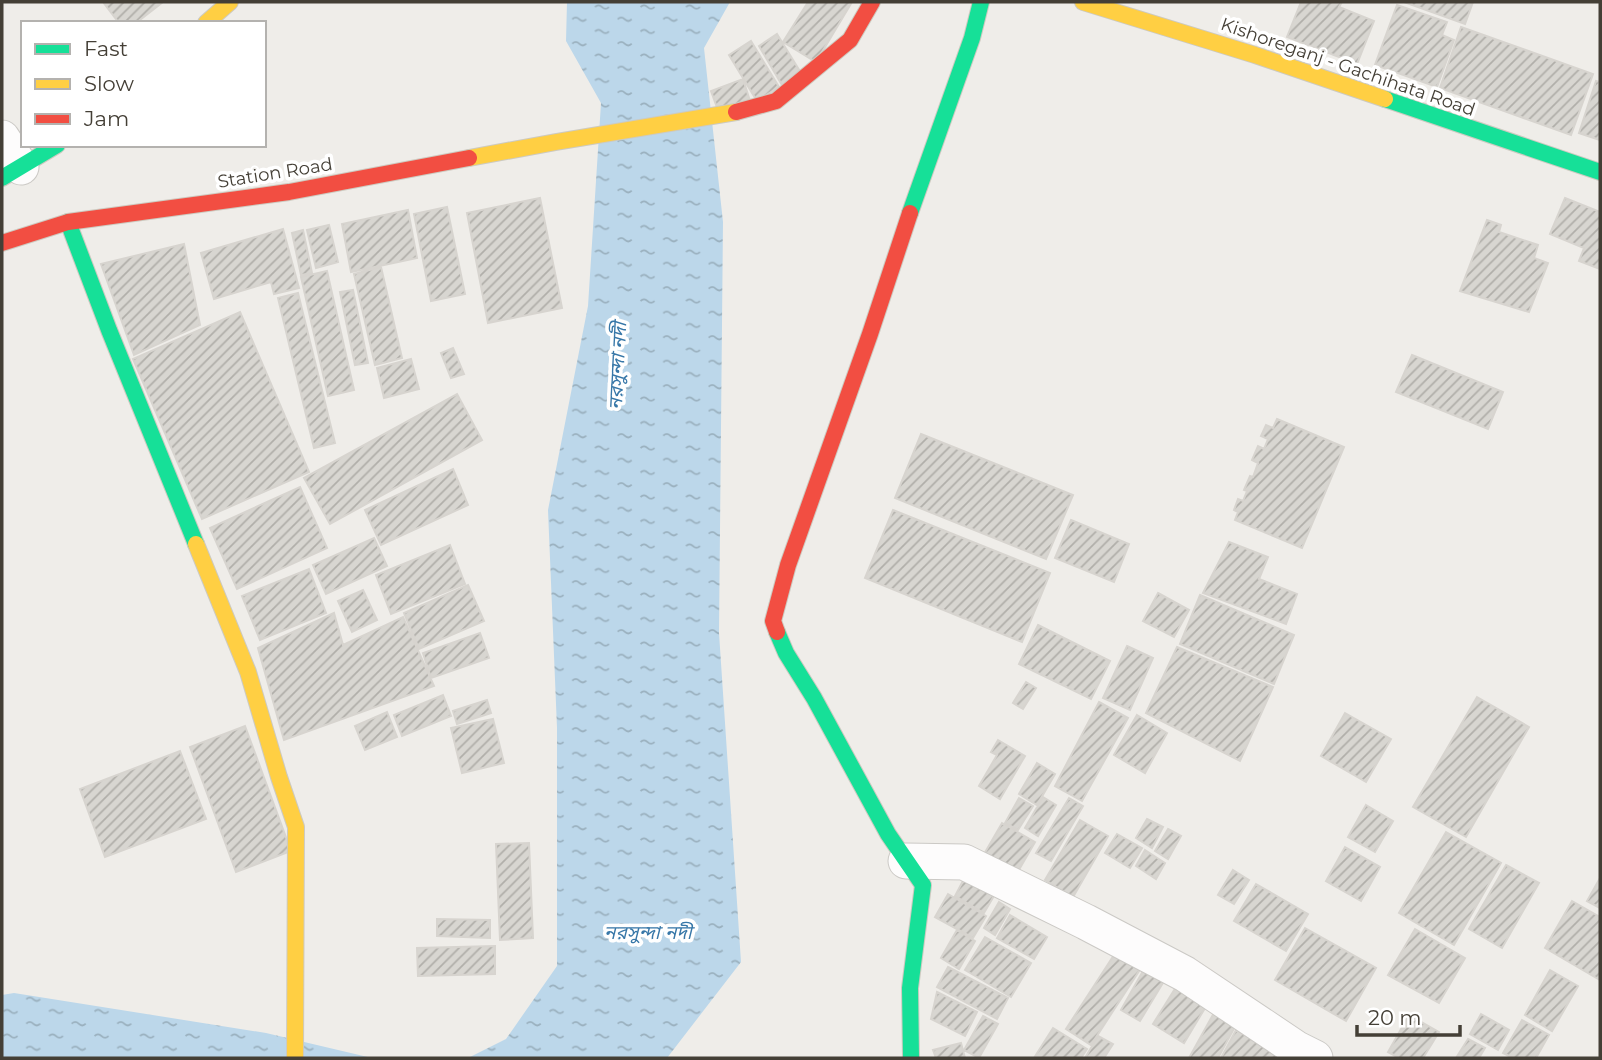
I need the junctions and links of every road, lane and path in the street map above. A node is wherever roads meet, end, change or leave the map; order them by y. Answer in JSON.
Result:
{"nodes":[{"id":1,"x":230,"y":2,"type":"edge"},
{"id":2,"x":872,"y":2,"type":"edge"},
{"id":3,"x":981,"y":2,"type":"edge"},
{"id":4,"x":1083,"y":2,"type":"edge"},
{"id":5,"x":208,"y":21,"type":"edge"},
{"id":6,"x":2,"y":138,"type":"edge"},
{"id":7,"x":54,"y":147,"type":"edge"},
{"id":8,"x":11,"y":172,"type":"edge"},
{"id":9,"x":1600,"y":172,"type":"edge"},
{"id":10,"x":68,"y":222,"type":"junction"},
{"id":11,"x":2,"y":243,"type":"edge"},
{"id":12,"x":906,"y":861,"type":"junction"},
{"id":13,"x":295,"y":1058,"type":"edge"},
{"id":14,"x":911,"y":1058,"type":"edge"},
{"id":15,"x":1315,"y":1058,"type":"edge"}],
"edges":[{"from":1,"to":5,"type":"street"},
{"from":2,"to":10,"type":"street","name":"Station Road"},
{"from":3,"to":12,"type":"street"},
{"from":4,"to":9,"type":"street","name":"Kishoreganj - Gachihata Road"},
{"from":6,"to":8,"type":"street"},
{"from":7,"to":8,"type":"street"},
{"from":10,"to":11,"type":"street","name":"Station Road"},
{"from":10,"to":13,"type":"street"},
{"from":12,"to":14,"type":"street"},
{"from":12,"to":15,"type":"street"}]}
